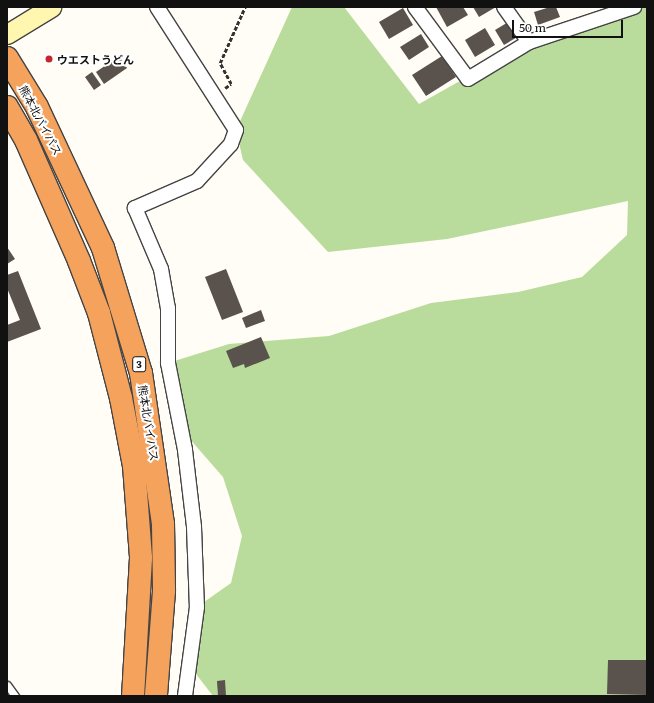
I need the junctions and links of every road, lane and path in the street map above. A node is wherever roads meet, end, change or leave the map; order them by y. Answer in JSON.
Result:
{"nodes":[{"id":1,"x":51,"y":7,"type":"edge"},
{"id":2,"x":157,"y":7,"type":"edge"},
{"id":3,"x":245,"y":7,"type":"edge"},
{"id":4,"x":415,"y":7,"type":"edge"},
{"id":5,"x":504,"y":7,"type":"edge"},
{"id":6,"x":634,"y":7,"type":"edge"},
{"id":7,"x":7,"y":34,"type":"edge"},
{"id":8,"x":529,"y":42,"type":"junction"},
{"id":9,"x":7,"y":58,"type":"edge"},
{"id":10,"x":215,"y":94,"type":"junction"},
{"id":11,"x":7,"y":107,"type":"edge"},
{"id":12,"x":7,"y":685,"type":"edge"},
{"id":13,"x":15,"y":696,"type":"edge"},
{"id":14,"x":133,"y":696,"type":"edge"},
{"id":15,"x":156,"y":696,"type":"edge"},
{"id":16,"x":185,"y":696,"type":"edge"}],
"edges":[{"from":1,"to":7,"type":"street"},
{"from":2,"to":10,"type":"street"},
{"from":3,"to":10,"type":"path"},
{"from":4,"to":8,"type":"street"},
{"from":5,"to":8,"type":"street"},
{"from":6,"to":8,"type":"street"},
{"from":9,"to":15,"type":"highway","name":"熊本北バイパス","number":"3"},
{"from":10,"to":16,"type":"street"},
{"from":11,"to":14,"type":"highway","name":"熊本北バイパス"},
{"from":12,"to":13,"type":"lane"}]}
